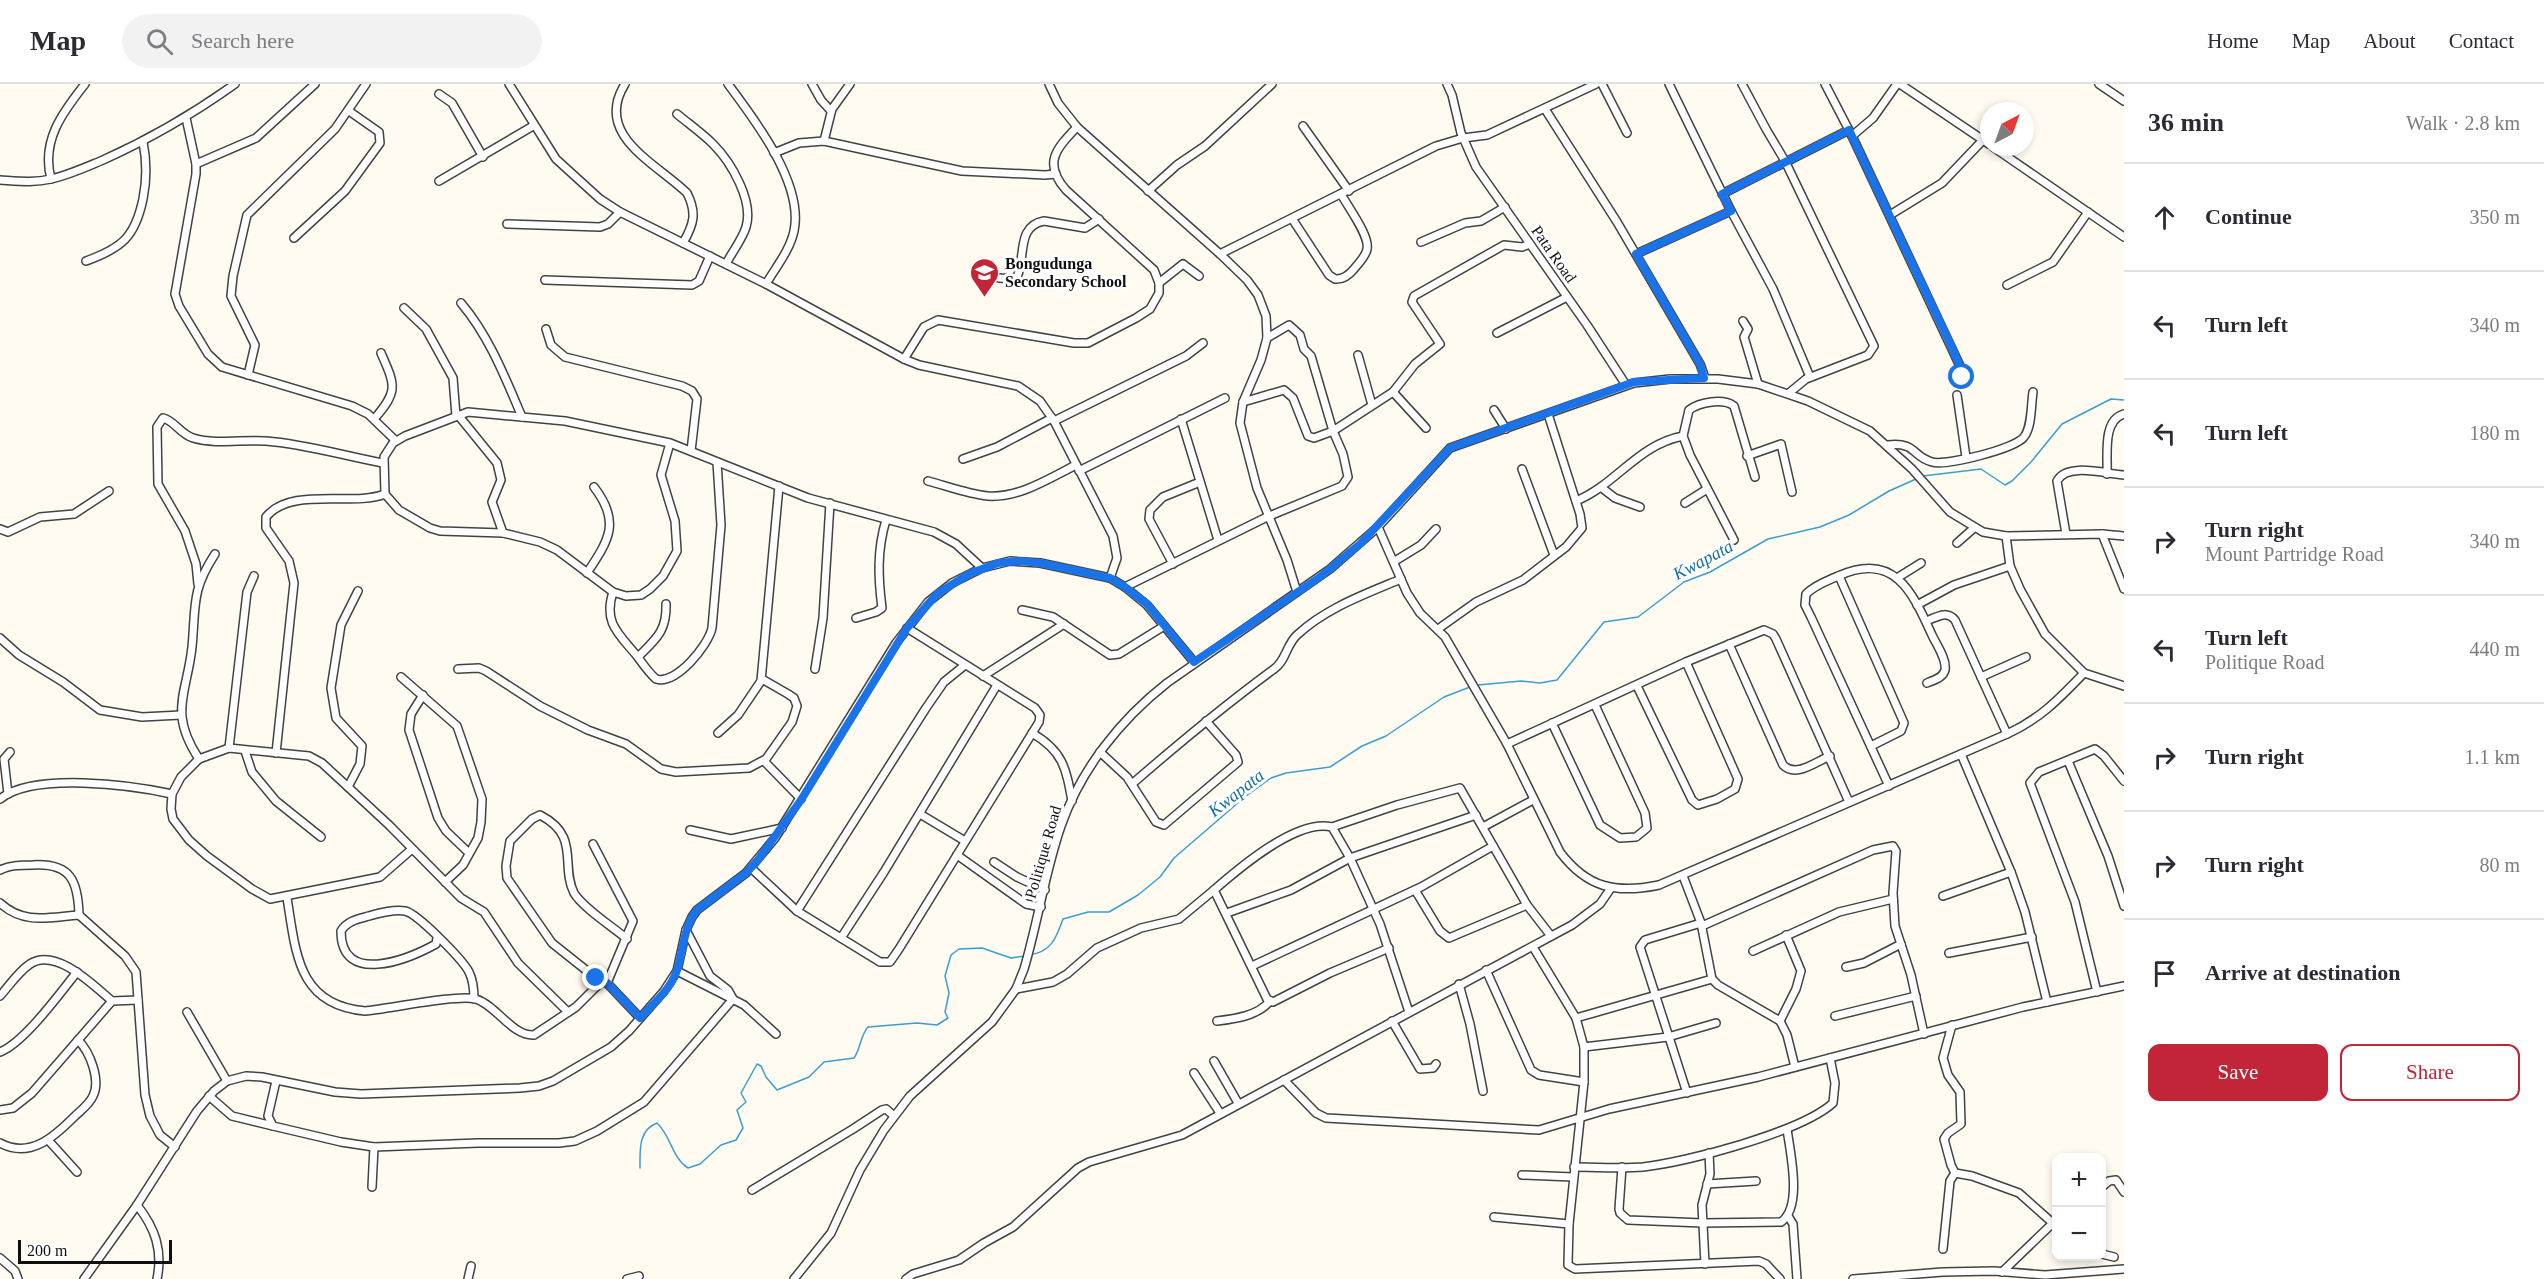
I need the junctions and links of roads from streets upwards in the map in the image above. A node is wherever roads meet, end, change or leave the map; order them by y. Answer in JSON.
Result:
{"nodes":[{"id":1,"x":85,"y":84,"type":"edge"},
{"id":2,"x":235,"y":84,"type":"edge"},
{"id":3,"x":315,"y":84,"type":"edge"},
{"id":4,"x":366,"y":84,"type":"edge"},
{"id":5,"x":509,"y":84,"type":"edge"},
{"id":6,"x":625,"y":84,"type":"edge"},
{"id":7,"x":728,"y":84,"type":"edge"},
{"id":8,"x":812,"y":84,"type":"edge"},
{"id":9,"x":850,"y":84,"type":"edge"},
{"id":10,"x":1049,"y":84,"type":"edge"},
{"id":11,"x":1272,"y":84,"type":"edge"},
{"id":12,"x":1447,"y":84,"type":"edge"},
{"id":13,"x":1596,"y":84,"type":"edge"},
{"id":14,"x":1602,"y":84,"type":"edge"},
{"id":15,"x":1668,"y":84,"type":"edge"},
{"id":16,"x":1742,"y":84,"type":"edge"},
{"id":17,"x":1825,"y":84,"type":"edge"},
{"id":18,"x":1899,"y":84,"type":"edge"},
{"id":19,"x":2100,"y":84,"type":"edge"},
{"id":20,"x":439,"y":94,"type":"dead end"},
{"id":21,"x":2124,"y":101,"type":"edge"},
{"id":22,"x":1545,"y":109,"type":"junction"},
{"id":23,"x":349,"y":111,"type":"junction"},
{"id":24,"x":831,"y":111,"type":"junction"},
{"id":25,"x":677,"y":114,"type":"dead end"},
{"id":26,"x":186,"y":118,"type":"junction"},
{"id":27,"x":533,"y":126,"type":"junction"},
{"id":28,"x":1303,"y":126,"type":"dead end"},
{"id":29,"x":1077,"y":127,"type":"junction"},
{"id":30,"x":1627,"y":133,"type":"dead end"},
{"id":31,"x":1850,"y":133,"type":"junction"},
{"id":32,"x":1463,"y":138,"type":"junction"},
{"id":33,"x":1980,"y":138,"type":"edge"},
{"id":34,"x":824,"y":141,"type":"junction"},
{"id":35,"x":143,"y":142,"type":"junction"},
{"id":36,"x":1980,"y":148,"type":"edge"},
{"id":37,"x":774,"y":153,"type":"junction"},
{"id":38,"x":2006,"y":156,"type":"edge"},
{"id":39,"x":483,"y":157,"type":"junction"},
{"id":40,"x":1785,"y":161,"type":"junction"},
{"id":41,"x":196,"y":164,"type":"junction"},
{"id":42,"x":1056,"y":174,"type":"junction"},
{"id":43,"x":51,"y":179,"type":"junction"},
{"id":44,"x":0,"y":180,"type":"edge"},
{"id":45,"x":440,"y":181,"type":"dead end"},
{"id":46,"x":1349,"y":190,"type":"junction"},
{"id":47,"x":1148,"y":191,"type":"junction"},
{"id":48,"x":1341,"y":194,"type":"junction"},
{"id":49,"x":1722,"y":194,"type":"junction"},
{"id":50,"x":1504,"y":207,"type":"junction"},
{"id":51,"x":1731,"y":211,"type":"junction"},
{"id":52,"x":620,"y":212,"type":"junction"},
{"id":53,"x":2088,"y":212,"type":"junction"},
{"id":54,"x":1890,"y":214,"type":"junction"},
{"id":55,"x":1099,"y":219,"type":"junction"},
{"id":56,"x":1293,"y":219,"type":"junction"},
{"id":57,"x":507,"y":224,"type":"dead end"},
{"id":58,"x":2124,"y":237,"type":"edge"},
{"id":59,"x":294,"y":238,"type":"dead end"},
{"id":60,"x":1421,"y":242,"type":"dead end"},
{"id":61,"x":683,"y":243,"type":"junction"},
{"id":62,"x":1530,"y":244,"type":"junction"},
{"id":63,"x":1220,"y":254,"type":"junction"},
{"id":64,"x":1636,"y":254,"type":"junction"},
{"id":65,"x":710,"y":256,"type":"junction"},
{"id":66,"x":86,"y":261,"type":"dead end"},
{"id":67,"x":726,"y":264,"type":"junction"},
{"id":68,"x":1199,"y":276,"type":"dead end"},
{"id":69,"x":999,"y":278,"type":"dead end"},
{"id":70,"x":545,"y":280,"type":"dead end"},
{"id":71,"x":1159,"y":283,"type":"junction"},
{"id":72,"x":766,"y":284,"type":"junction"},
{"id":73,"x":2007,"y":285,"type":"dead end"},
{"id":74,"x":1567,"y":297,"type":"junction"},
{"id":75,"x":461,"y":303,"type":"dead end"},
{"id":76,"x":404,"y":308,"type":"dead end"},
{"id":77,"x":1743,"y":321,"type":"dead end"},
{"id":78,"x":546,"y":329,"type":"dead end"},
{"id":79,"x":1497,"y":333,"type":"dead end"},
{"id":80,"x":1267,"y":338,"type":"junction"},
{"id":81,"x":1203,"y":343,"type":"dead end"},
{"id":82,"x":381,"y":353,"type":"dead end"},
{"id":83,"x":1358,"y":355,"type":"dead end"},
{"id":84,"x":904,"y":359,"type":"junction"},
{"id":85,"x":248,"y":375,"type":"junction"},
{"id":86,"x":1810,"y":377,"type":"junction"},
{"id":87,"x":1962,"y":377,"type":"dead end"},
{"id":88,"x":1704,"y":378,"type":"junction"},
{"id":89,"x":1758,"y":384,"type":"junction"},
{"id":90,"x":1626,"y":385,"type":"junction"},
{"id":91,"x":1393,"y":392,"type":"junction"},
{"id":92,"x":2032,"y":392,"type":"dead end"},
{"id":93,"x":1789,"y":393,"type":"junction"},
{"id":94,"x":1957,"y":395,"type":"dead end"},
{"id":95,"x":1226,"y":398,"type":"dead end"},
{"id":96,"x":1243,"y":402,"type":"junction"},
{"id":97,"x":1372,"y":405,"type":"junction"},
{"id":98,"x":1494,"y":410,"type":"dead end"},
{"id":99,"x":1548,"y":414,"type":"junction"},
{"id":100,"x":2124,"y":414,"type":"edge"},
{"id":101,"x":457,"y":415,"type":"junction"},
{"id":102,"x":522,"y":417,"type":"junction"},
{"id":103,"x":374,"y":419,"type":"junction"},
{"id":104,"x":1053,"y":419,"type":"junction"},
{"id":105,"x":1181,"y":419,"type":"junction"},
{"id":106,"x":1426,"y":428,"type":"dead end"},
{"id":107,"x":1506,"y":429,"type":"junction"},
{"id":108,"x":1333,"y":431,"type":"junction"},
{"id":109,"x":1683,"y":436,"type":"junction"},
{"id":110,"x":395,"y":440,"type":"junction"},
{"id":111,"x":670,"y":443,"type":"junction"},
{"id":112,"x":1887,"y":445,"type":"junction"},
{"id":113,"x":691,"y":451,"type":"junction"},
{"id":114,"x":1748,"y":456,"type":"junction"},
{"id":115,"x":1966,"y":457,"type":"junction"},
{"id":116,"x":963,"y":459,"type":"dead end"},
{"id":117,"x":717,"y":462,"type":"junction"},
{"id":118,"x":383,"y":463,"type":"junction"},
{"id":119,"x":1077,"y":468,"type":"junction"},
{"id":120,"x":1522,"y":469,"type":"dead end"},
{"id":121,"x":2107,"y":474,"type":"junction"},
{"id":122,"x":2124,"y":475,"type":"edge"},
{"id":123,"x":1755,"y":477,"type":"dead end"},
{"id":124,"x":928,"y":481,"type":"dead end"},
{"id":125,"x":1200,"y":482,"type":"junction"},
{"id":126,"x":779,"y":486,"type":"junction"},
{"id":127,"x":594,"y":487,"type":"dead end"},
{"id":128,"x":1602,"y":488,"type":"junction"},
{"id":129,"x":1707,"y":489,"type":"junction"},
{"id":130,"x":109,"y":491,"type":"dead end"},
{"id":131,"x":1792,"y":492,"type":"dead end"},
{"id":132,"x":385,"y":494,"type":"junction"},
{"id":133,"x":1576,"y":501,"type":"junction"},
{"id":134,"x":830,"y":503,"type":"junction"},
{"id":135,"x":1685,"y":503,"type":"dead end"},
{"id":136,"x":1640,"y":507,"type":"dead end"},
{"id":137,"x":1268,"y":516,"type":"junction"},
{"id":138,"x":886,"y":520,"type":"junction"},
{"id":139,"x":1378,"y":527,"type":"junction"},
{"id":140,"x":1974,"y":528,"type":"junction"},
{"id":141,"x":0,"y":529,"type":"edge"},
{"id":142,"x":1436,"y":529,"type":"dead end"},
{"id":143,"x":503,"y":533,"type":"junction"},
{"id":144,"x":2067,"y":534,"type":"junction"},
{"id":145,"x":2102,"y":534,"type":"junction"},
{"id":146,"x":2006,"y":536,"type":"junction"},
{"id":147,"x":2124,"y":536,"type":"edge"},
{"id":148,"x":1218,"y":540,"type":"junction"},
{"id":149,"x":1734,"y":540,"type":"dead end"},
{"id":150,"x":1957,"y":543,"type":"dead end"},
{"id":151,"x":215,"y":554,"type":"dead end"},
{"id":152,"x":1554,"y":555,"type":"junction"},
{"id":153,"x":1395,"y":561,"type":"junction"},
{"id":154,"x":1921,"y":563,"type":"dead end"},
{"id":155,"x":1173,"y":564,"type":"junction"},
{"id":156,"x":2010,"y":566,"type":"junction"},
{"id":157,"x":982,"y":568,"type":"junction"},
{"id":158,"x":587,"y":573,"type":"junction"},
{"id":159,"x":254,"y":576,"type":"dead end"},
{"id":160,"x":1839,"y":576,"type":"junction"},
{"id":161,"x":1110,"y":578,"type":"junction"},
{"id":162,"x":1897,"y":578,"type":"junction"},
{"id":163,"x":1401,"y":579,"type":"junction"},
{"id":164,"x":198,"y":584,"type":"junction"},
{"id":165,"x":1125,"y":587,"type":"junction"},
{"id":166,"x":2124,"y":589,"type":"edge"},
{"id":167,"x":358,"y":591,"type":"dead end"},
{"id":168,"x":612,"y":592,"type":"junction"},
{"id":169,"x":1297,"y":592,"type":"junction"},
{"id":170,"x":666,"y":604,"type":"dead end"},
{"id":171,"x":1917,"y":605,"type":"junction"},
{"id":172,"x":1022,"y":610,"type":"dead end"},
{"id":173,"x":856,"y":618,"type":"dead end"},
{"id":174,"x":1926,"y":621,"type":"junction"},
{"id":175,"x":1064,"y":624,"type":"junction"},
{"id":176,"x":1164,"y":626,"type":"junction"},
{"id":177,"x":907,"y":628,"type":"junction"},
{"id":178,"x":1438,"y":629,"type":"junction"},
{"id":179,"x":0,"y":638,"type":"edge"},
{"id":180,"x":1729,"y":644,"type":"junction"},
{"id":181,"x":638,"y":657,"type":"junction"},
{"id":182,"x":2026,"y":657,"type":"dead end"},
{"id":183,"x":1194,"y":662,"type":"junction"},
{"id":184,"x":1686,"y":662,"type":"junction"},
{"id":185,"x":965,"y":665,"type":"junction"},
{"id":186,"x":458,"y":669,"type":"dead end"},
{"id":187,"x":815,"y":669,"type":"dead end"},
{"id":188,"x":2084,"y":674,"type":"junction"},
{"id":189,"x":983,"y":676,"type":"junction"},
{"id":190,"x":1981,"y":676,"type":"junction"},
{"id":191,"x":401,"y":677,"type":"dead end"},
{"id":192,"x":762,"y":679,"type":"junction"},
{"id":193,"x":1927,"y":683,"type":"dead end"},
{"id":194,"x":997,"y":685,"type":"junction"},
{"id":195,"x":1637,"y":686,"type":"junction"},
{"id":196,"x":2124,"y":687,"type":"edge"},
{"id":197,"x":423,"y":695,"type":"junction"},
{"id":198,"x":1595,"y":705,"type":"junction"},
{"id":199,"x":181,"y":715,"type":"junction"},
{"id":200,"x":1206,"y":721,"type":"junction"},
{"id":201,"x":1552,"y":723,"type":"junction"},
{"id":202,"x":718,"y":733,"type":"dead end"},
{"id":203,"x":1032,"y":733,"type":"junction"},
{"id":204,"x":2007,"y":734,"type":"junction"},
{"id":205,"x":1507,"y":744,"type":"junction"},
{"id":206,"x":1872,"y":746,"type":"junction"},
{"id":207,"x":229,"y":748,"type":"junction"},
{"id":208,"x":245,"y":751,"type":"junction"},
{"id":209,"x":10,"y":752,"type":"dead end"},
{"id":210,"x":1100,"y":752,"type":"junction"},
{"id":211,"x":276,"y":753,"type":"junction"},
{"id":212,"x":1961,"y":754,"type":"junction"},
{"id":213,"x":1830,"y":756,"type":"junction"},
{"id":214,"x":199,"y":759,"type":"junction"},
{"id":215,"x":764,"y":761,"type":"junction"},
{"id":216,"x":2068,"y":761,"type":"junction"},
{"id":217,"x":2124,"y":781,"type":"edge"},
{"id":218,"x":1132,"y":784,"type":"junction"},
{"id":219,"x":348,"y":786,"type":"junction"},
{"id":220,"x":1888,"y":786,"type":"junction"},
{"id":221,"x":8,"y":794,"type":"junction"},
{"id":222,"x":172,"y":794,"type":"junction"},
{"id":223,"x":801,"y":799,"type":"junction"},
{"id":224,"x":0,"y":800,"type":"edge"},
{"id":225,"x":1533,"y":800,"type":"junction"},
{"id":226,"x":1072,"y":801,"type":"junction"},
{"id":227,"x":1849,"y":802,"type":"junction"},
{"id":228,"x":920,"y":814,"type":"junction"},
{"id":229,"x":1476,"y":815,"type":"junction"},
{"id":230,"x":1332,"y":826,"type":"junction"},
{"id":231,"x":1483,"y":827,"type":"junction"},
{"id":232,"x":782,"y":828,"type":"junction"},
{"id":233,"x":690,"y":830,"type":"dead end"},
{"id":234,"x":321,"y":837,"type":"dead end"},
{"id":235,"x":965,"y":841,"type":"junction"},
{"id":236,"x":592,"y":844,"type":"dead end"},
{"id":237,"x":1493,"y":846,"type":"junction"},
{"id":238,"x":412,"y":849,"type":"junction"},
{"id":239,"x":469,"y":853,"type":"junction"},
{"id":240,"x":957,"y":855,"type":"junction"},
{"id":241,"x":1350,"y":858,"type":"junction"},
{"id":242,"x":994,"y":862,"type":"dead end"},
{"id":243,"x":751,"y":868,"type":"junction"},
{"id":244,"x":0,"y":870,"type":"edge"},
{"id":245,"x":2011,"y":872,"type":"junction"},
{"id":246,"x":1683,"y":876,"type":"junction"},
{"id":247,"x":445,"y":882,"type":"junction"},
{"id":248,"x":1611,"y":888,"type":"junction"},
{"id":249,"x":1045,"y":890,"type":"junction"},
{"id":250,"x":1214,"y":890,"type":"junction"},
{"id":251,"x":1415,"y":890,"type":"junction"},
{"id":252,"x":1943,"y":897,"type":"dead end"},
{"id":253,"x":286,"y":898,"type":"junction"},
{"id":254,"x":1893,"y":899,"type":"junction"},
{"id":255,"x":0,"y":903,"type":"edge"},
{"id":256,"x":1527,"y":905,"type":"junction"},
{"id":257,"x":2124,"y":906,"type":"edge"},
{"id":258,"x":1041,"y":907,"type":"junction"},
{"id":259,"x":1374,"y":909,"type":"junction"},
{"id":260,"x":797,"y":911,"type":"junction"},
{"id":261,"x":1227,"y":913,"type":"junction"},
{"id":262,"x":79,"y":915,"type":"junction"},
{"id":263,"x":1701,"y":925,"type":"junction"},
{"id":264,"x":686,"y":930,"type":"junction"},
{"id":265,"x":1786,"y":935,"type":"junction"},
{"id":266,"x":1551,"y":936,"type":"junction"},
{"id":267,"x":2032,"y":937,"type":"junction"},
{"id":268,"x":437,"y":938,"type":"junction"},
{"id":269,"x":841,"y":938,"type":"junction"},
{"id":270,"x":627,"y":939,"type":"junction"},
{"id":271,"x":1900,"y":945,"type":"junction"},
{"id":272,"x":1533,"y":947,"type":"junction"},
{"id":273,"x":1389,"y":948,"type":"junction"},
{"id":274,"x":1753,"y":951,"type":"dead end"},
{"id":275,"x":1949,"y":953,"type":"dead end"},
{"id":276,"x":1252,"y":966,"type":"junction"},
{"id":277,"x":1846,"y":967,"type":"dead end"},
{"id":278,"x":1486,"y":970,"type":"junction"},
{"id":279,"x":677,"y":971,"type":"junction"},
{"id":280,"x":77,"y":972,"type":"junction"},
{"id":281,"x":1713,"y":979,"type":"junction"},
{"id":282,"x":604,"y":983,"type":"junction"},
{"id":283,"x":1459,"y":984,"type":"junction"},
{"id":284,"x":2124,"y":986,"type":"edge"},
{"id":285,"x":1016,"y":989,"type":"junction"},
{"id":286,"x":2097,"y":992,"type":"junction"},
{"id":287,"x":1654,"y":995,"type":"junction"},
{"id":288,"x":0,"y":996,"type":"edge"},
{"id":289,"x":1916,"y":996,"type":"junction"},
{"id":290,"x":474,"y":999,"type":"junction"},
{"id":291,"x":733,"y":999,"type":"junction"},
{"id":292,"x":138,"y":1000,"type":"junction"},
{"id":293,"x":112,"y":1001,"type":"junction"},
{"id":294,"x":1270,"y":1001,"type":"junction"},
{"id":295,"x":2046,"y":1002,"type":"junction"},
{"id":296,"x":187,"y":1012,"type":"dead end"},
{"id":297,"x":568,"y":1012,"type":"junction"},
{"id":298,"x":1409,"y":1012,"type":"junction"},
{"id":299,"x":1835,"y":1016,"type":"dead end"},
{"id":300,"x":640,"y":1018,"type":"junction"},
{"id":301,"x":1576,"y":1018,"type":"junction"},
{"id":302,"x":1392,"y":1021,"type":"junction"},
{"id":303,"x":1780,"y":1021,"type":"junction"},
{"id":304,"x":1216,"y":1022,"type":"dead end"},
{"id":305,"x":1716,"y":1023,"type":"dead end"},
{"id":306,"x":1952,"y":1025,"type":"junction"},
{"id":307,"x":776,"y":1034,"type":"dead end"},
{"id":308,"x":1924,"y":1034,"type":"junction"},
{"id":309,"x":1668,"y":1037,"type":"junction"},
{"id":310,"x":78,"y":1040,"type":"junction"},
{"id":311,"x":1584,"y":1047,"type":"junction"},
{"id":312,"x":0,"y":1052,"type":"edge"},
{"id":313,"x":1830,"y":1058,"type":"junction"},
{"id":314,"x":1214,"y":1061,"type":"dead end"},
{"id":315,"x":1436,"y":1064,"type":"dead end"},
{"id":316,"x":1795,"y":1067,"type":"junction"},
{"id":317,"x":1194,"y":1073,"type":"dead end"},
{"id":318,"x":276,"y":1080,"type":"junction"},
{"id":319,"x":1284,"y":1080,"type":"junction"},
{"id":320,"x":227,"y":1081,"type":"junction"},
{"id":321,"x":1584,"y":1082,"type":"junction"},
{"id":322,"x":1483,"y":1091,"type":"dead end"},
{"id":323,"x":1687,"y":1094,"type":"junction"},
{"id":324,"x":209,"y":1096,"type":"junction"},
{"id":325,"x":1238,"y":1103,"type":"junction"},
{"id":326,"x":0,"y":1110,"type":"edge"},
{"id":327,"x":1220,"y":1113,"type":"junction"},
{"id":328,"x":894,"y":1116,"type":"junction"},
{"id":329,"x":1578,"y":1117,"type":"junction"},
{"id":330,"x":273,"y":1126,"type":"junction"},
{"id":331,"x":1787,"y":1129,"type":"junction"},
{"id":332,"x":48,"y":1141,"type":"junction"},
{"id":333,"x":0,"y":1143,"type":"edge"},
{"id":334,"x":175,"y":1147,"type":"junction"},
{"id":335,"x":375,"y":1147,"type":"junction"},
{"id":336,"x":1709,"y":1153,"type":"junction"},
{"id":337,"x":1574,"y":1167,"type":"junction"},
{"id":338,"x":1622,"y":1167,"type":"junction"},
{"id":339,"x":77,"y":1172,"type":"dead end"},
{"id":340,"x":1955,"y":1173,"type":"junction"},
{"id":341,"x":1522,"y":1174,"type":"dead end"},
{"id":342,"x":1573,"y":1177,"type":"junction"},
{"id":343,"x":1756,"y":1181,"type":"dead end"},
{"id":344,"x":1707,"y":1184,"type":"junction"},
{"id":345,"x":2106,"y":1184,"type":"edge"},
{"id":346,"x":372,"y":1187,"type":"dead end"},
{"id":347,"x":752,"y":1190,"type":"dead end"},
{"id":348,"x":2124,"y":1192,"type":"edge"},
{"id":349,"x":137,"y":1205,"type":"junction"},
{"id":350,"x":1788,"y":1216,"type":"junction"},
{"id":351,"x":1494,"y":1217,"type":"dead end"},
{"id":352,"x":2052,"y":1220,"type":"edge"},
{"id":353,"x":1703,"y":1223,"type":"junction"},
{"id":354,"x":1569,"y":1224,"type":"junction"},
{"id":355,"x":2052,"y":1226,"type":"edge"},
{"id":356,"x":1944,"y":1249,"type":"dead end"},
{"id":357,"x":2106,"y":1255,"type":"edge"},
{"id":358,"x":2114,"y":1257,"type":"dead end"},
{"id":359,"x":0,"y":1258,"type":"edge"},
{"id":360,"x":1705,"y":1264,"type":"junction"},
{"id":361,"x":471,"y":1266,"type":"dead end"},
{"id":362,"x":2124,"y":1269,"type":"edge"},
{"id":363,"x":2002,"y":1272,"type":"junction"},
{"id":364,"x":639,"y":1276,"type":"dead end"},
{"id":365,"x":18,"y":1279,"type":"edge"},
{"id":366,"x":84,"y":1279,"type":"edge"},
{"id":367,"x":157,"y":1279,"type":"edge"},
{"id":368,"x":468,"y":1279,"type":"edge"},
{"id":369,"x":627,"y":1279,"type":"edge"},
{"id":370,"x":794,"y":1279,"type":"edge"},
{"id":371,"x":906,"y":1279,"type":"edge"},
{"id":372,"x":1780,"y":1279,"type":"edge"},
{"id":373,"x":1797,"y":1279,"type":"edge"},
{"id":374,"x":1853,"y":1279,"type":"edge"}],
"edges":[{"from":1,"to":43,"type":"street"},
{"from":2,"to":26,"type":"street"},
{"from":3,"to":41,"type":"street"},
{"from":4,"to":23,"type":"street"},
{"from":5,"to":27,"type":"street"},
{"from":6,"to":61,"type":"street"},
{"from":7,"to":37,"type":"street"},
{"from":8,"to":24,"type":"street"},
{"from":9,"to":24,"type":"street"},
{"from":10,"to":29,"type":"street"},
{"from":11,"to":47,"type":"street"},
{"from":12,"to":32,"type":"street","name":"Pata Road"},
{"from":13,"to":22,"type":"street"},
{"from":14,"to":30,"type":"street"},
{"from":15,"to":49,"type":"street"},
{"from":16,"to":40,"type":"street"},
{"from":17,"to":31,"type":"street"},
{"from":18,"to":31,"type":"street"},
{"from":18,"to":33,"type":"street"},
{"from":19,"to":21,"type":"street"},
{"from":20,"to":39,"type":"street"},
{"from":22,"to":32,"type":"street"},
{"from":22,"to":64,"type":"street"},
{"from":23,"to":59,"type":"street"},
{"from":23,"to":85,"type":"street"},
{"from":24,"to":34,"type":"street"},
{"from":25,"to":67,"type":"street"},
{"from":26,"to":35,"type":"street"},
{"from":26,"to":41,"type":"street"},
{"from":27,"to":39,"type":"street"},
{"from":27,"to":52,"type":"street"},
{"from":28,"to":46,"type":"street"},
{"from":29,"to":42,"type":"street"},
{"from":29,"to":47,"type":"street"},
{"from":31,"to":40,"type":"street"},
{"from":31,"to":54,"type":"street"},
{"from":32,"to":46,"type":"street"},
{"from":32,"to":50,"type":"street","name":"Pata Road"},
{"from":34,"to":37,"type":"street"},
{"from":34,"to":42,"type":"street"},
{"from":35,"to":43,"type":"street"},
{"from":35,"to":66,"type":"street"},
{"from":36,"to":54,"type":"street"},
{"from":37,"to":72,"type":"street"},
{"from":38,"to":53,"type":"street"},
{"from":39,"to":45,"type":"street"},
{"from":40,"to":49,"type":"street"},
{"from":40,"to":86,"type":"street"},
{"from":41,"to":85,"type":"street"},
{"from":42,"to":55,"type":"street"},
{"from":43,"to":44,"type":"street"},
{"from":46,"to":48,"type":"street"},
{"from":47,"to":63,"type":"street"},
{"from":48,"to":56,"type":"street"},
{"from":48,"to":56,"type":"street"},
{"from":49,"to":51,"type":"street"},
{"from":50,"to":60,"type":"street"},
{"from":50,"to":62,"type":"street","name":"Pata Road"},
{"from":51,"to":64,"type":"street"},
{"from":51,"to":86,"type":"street"},
{"from":52,"to":57,"type":"street"},
{"from":52,"to":61,"type":"street"},
{"from":53,"to":58,"type":"street"},
{"from":53,"to":73,"type":"street"},
{"from":54,"to":87,"type":"street"},
{"from":55,"to":69,"type":"street"},
{"from":55,"to":71,"type":"street"},
{"from":56,"to":63,"type":"street"},
{"from":61,"to":65,"type":"street"},
{"from":62,"to":74,"type":"street","name":"Pata Road"},
{"from":62,"to":91,"type":"street"},
{"from":63,"to":80,"type":"street"},
{"from":64,"to":88,"type":"street"},
{"from":65,"to":67,"type":"street"},
{"from":65,"to":70,"type":"street"},
{"from":67,"to":72,"type":"street"},
{"from":68,"to":71,"type":"street"},
{"from":71,"to":84,"type":"street"},
{"from":72,"to":84,"type":"street"},
{"from":74,"to":79,"type":"street"},
{"from":74,"to":90,"type":"street","name":"Pata Road"},
{"from":75,"to":102,"type":"street"},
{"from":76,"to":101,"type":"street"},
{"from":77,"to":89,"type":"street"},
{"from":78,"to":113,"type":"street"},
{"from":80,"to":96,"type":"street"},
{"from":80,"to":108,"type":"street"},
{"from":81,"to":104,"type":"street"},
{"from":82,"to":103,"type":"street"},
{"from":83,"to":97,"type":"street"},
{"from":84,"to":104,"type":"street"},
{"from":85,"to":103,"type":"street"},
{"from":86,"to":93,"type":"street"},
{"from":88,"to":89,"type":"street"},
{"from":88,"to":90,"type":"street"},
{"from":89,"to":93,"type":"street"},
{"from":90,"to":99,"type":"street"},
{"from":91,"to":97,"type":"street"},
{"from":91,"to":106,"type":"street"},
{"from":92,"to":115,"type":"street"},
{"from":93,"to":112,"type":"street"},
{"from":94,"to":115,"type":"street"},
{"from":95,"to":105,"type":"street"},
{"from":96,"to":108,"type":"street"},
{"from":96,"to":137,"type":"street"},
{"from":97,"to":108,"type":"street"},
{"from":98,"to":107,"type":"street"},
{"from":99,"to":107,"type":"street"},
{"from":99,"to":133,"type":"street"},
{"from":100,"to":121,"type":"street"},
{"from":101,"to":102,"type":"street"},
{"from":101,"to":110,"type":"street"},
{"from":101,"to":143,"type":"street"},
{"from":102,"to":111,"type":"street"},
{"from":103,"to":110,"type":"street"},
{"from":104,"to":116,"type":"street"},
{"from":104,"to":119,"type":"street"},
{"from":105,"to":119,"type":"street"},
{"from":105,"to":125,"type":"street"},
{"from":107,"to":139,"type":"street","name":"Politique Road"},
{"from":108,"to":137,"type":"street"},
{"from":109,"to":114,"type":"street"},
{"from":109,"to":128,"type":"street"},
{"from":109,"to":129,"type":"street"},
{"from":110,"to":118,"type":"street"},
{"from":111,"to":113,"type":"street"},
{"from":111,"to":168,"type":"street"},
{"from":112,"to":115,"type":"street"},
{"from":112,"to":140,"type":"street"},
{"from":113,"to":117,"type":"street"},
{"from":114,"to":123,"type":"street"},
{"from":114,"to":131,"type":"street"},
{"from":117,"to":126,"type":"street"},
{"from":117,"to":181,"type":"street"},
{"from":118,"to":132,"type":"street"},
{"from":118,"to":164,"type":"street"},
{"from":119,"to":124,"type":"street"},
{"from":119,"to":161,"type":"street"},
{"from":120,"to":152,"type":"street"},
{"from":121,"to":122,"type":"street"},
{"from":121,"to":144,"type":"street"},
{"from":125,"to":148,"type":"street"},
{"from":125,"to":155,"type":"street"},
{"from":126,"to":134,"type":"street"},
{"from":126,"to":192,"type":"street"},
{"from":127,"to":158,"type":"street"},
{"from":128,"to":133,"type":"street"},
{"from":128,"to":136,"type":"street"},
{"from":129,"to":135,"type":"street"},
{"from":129,"to":149,"type":"street"},
{"from":130,"to":141,"type":"street"},
{"from":132,"to":143,"type":"street"},
{"from":132,"to":211,"type":"street"},
{"from":133,"to":152,"type":"street"},
{"from":134,"to":138,"type":"street"},
{"from":134,"to":187,"type":"street"},
{"from":137,"to":148,"type":"street"},
{"from":137,"to":169,"type":"street"},
{"from":138,"to":157,"type":"street"},
{"from":138,"to":173,"type":"street"},
{"from":139,"to":153,"type":"street"},
{"from":139,"to":169,"type":"street","name":"Politique Road"},
{"from":140,"to":146,"type":"street"},
{"from":140,"to":150,"type":"street"},
{"from":142,"to":153,"type":"street"},
{"from":143,"to":158,"type":"street"},
{"from":144,"to":145,"type":"street"},
{"from":144,"to":146,"type":"street"},
{"from":145,"to":147,"type":"street"},
{"from":145,"to":166,"type":"street"},
{"from":146,"to":156,"type":"street"},
{"from":148,"to":155,"type":"street"},
{"from":151,"to":164,"type":"street"},
{"from":152,"to":178,"type":"street"},
{"from":153,"to":163,"type":"street"},
{"from":154,"to":162,"type":"street"},
{"from":155,"to":165,"type":"street"},
{"from":156,"to":171,"type":"street"},
{"from":156,"to":188,"type":"street"},
{"from":157,"to":161,"type":"street"},
{"from":157,"to":177,"type":"street"},
{"from":158,"to":168,"type":"street"},
{"from":159,"to":207,"type":"street"},
{"from":160,"to":162,"type":"street"},
{"from":160,"to":206,"type":"street"},
{"from":160,"to":206,"type":"street"},
{"from":161,"to":165,"type":"street"},
{"from":162,"to":171,"type":"street"},
{"from":163,"to":178,"type":"street"},
{"from":163,"to":200,"type":"street"},
{"from":164,"to":199,"type":"street"},
{"from":165,"to":176,"type":"street"},
{"from":167,"to":219,"type":"street"},
{"from":168,"to":181,"type":"street"},
{"from":169,"to":183,"type":"street","name":"Politique Road"},
{"from":170,"to":181,"type":"street"},
{"from":171,"to":174,"type":"street"},
{"from":172,"to":175,"type":"street"},
{"from":174,"to":190,"type":"street"},
{"from":174,"to":193,"type":"street"},
{"from":175,"to":176,"type":"street"},
{"from":175,"to":189,"type":"street"},
{"from":176,"to":183,"type":"street"},
{"from":177,"to":185,"type":"street"},
{"from":177,"to":223,"type":"street"},
{"from":178,"to":205,"type":"street"},
{"from":179,"to":199,"type":"street"},
{"from":180,"to":184,"type":"street"},
{"from":180,"to":213,"type":"street"},
{"from":180,"to":213,"type":"street"},
{"from":182,"to":190,"type":"street"},
{"from":183,"to":210,"type":"street","name":"Politique Road"},
{"from":184,"to":195,"type":"street"},
{"from":184,"to":195,"type":"street"},
{"from":185,"to":189,"type":"street"},
{"from":185,"to":260,"type":"street"},
{"from":186,"to":215,"type":"street"},
{"from":188,"to":196,"type":"street"},
{"from":188,"to":204,"type":"street"},
{"from":189,"to":194,"type":"street"},
{"from":190,"to":204,"type":"street"},
{"from":191,"to":197,"type":"street"},
{"from":192,"to":202,"type":"street"},
{"from":192,"to":215,"type":"street"},
{"from":194,"to":203,"type":"street"},
{"from":194,"to":228,"type":"street"},
{"from":195,"to":198,"type":"street"},
{"from":197,"to":239,"type":"street"},
{"from":197,"to":239,"type":"street"},
{"from":198,"to":201,"type":"street"},
{"from":198,"to":201,"type":"street"},
{"from":199,"to":214,"type":"street"},
{"from":200,"to":218,"type":"street"},
{"from":200,"to":218,"type":"street"},
{"from":201,"to":205,"type":"street"},
{"from":203,"to":226,"type":"street"},
{"from":203,"to":235,"type":"street"},
{"from":204,"to":212,"type":"street"},
{"from":205,"to":225,"type":"street"},
{"from":206,"to":220,"type":"street"},
{"from":207,"to":208,"type":"street"},
{"from":207,"to":214,"type":"street"},
{"from":208,"to":211,"type":"street"},
{"from":208,"to":234,"type":"street"},
{"from":209,"to":221,"type":"street"},
{"from":210,"to":218,"type":"street"},
{"from":210,"to":226,"type":"street","name":"Politique Road"},
{"from":211,"to":219,"type":"street"},
{"from":212,"to":220,"type":"street"},
{"from":212,"to":245,"type":"street"},
{"from":213,"to":227,"type":"street"},
{"from":214,"to":222,"type":"street"},
{"from":215,"to":223,"type":"street"},
{"from":216,"to":217,"type":"street"},
{"from":216,"to":257,"type":"street"},
{"from":216,"to":286,"type":"street"},
{"from":219,"to":238,"type":"street"},
{"from":220,"to":227,"type":"street"},
{"from":221,"to":222,"type":"street"},
{"from":221,"to":224,"type":"street"},
{"from":222,"to":253,"type":"street"},
{"from":223,"to":232,"type":"street"},
{"from":225,"to":231,"type":"street"},
{"from":225,"to":248,"type":"street"},
{"from":226,"to":249,"type":"street","name":"Politique Road"},
{"from":227,"to":246,"type":"street"},
{"from":228,"to":235,"type":"street"},
{"from":228,"to":269,"type":"street"},
{"from":229,"to":230,"type":"street"},
{"from":229,"to":231,"type":"street"},
{"from":229,"to":241,"type":"street"},
{"from":230,"to":241,"type":"street"},
{"from":230,"to":250,"type":"street"},
{"from":231,"to":237,"type":"street"},
{"from":232,"to":233,"type":"street"},
{"from":232,"to":243,"type":"street"},
{"from":235,"to":240,"type":"street"},
{"from":236,"to":270,"type":"street"},
{"from":237,"to":251,"type":"street"},
{"from":237,"to":256,"type":"street"},
{"from":238,"to":247,"type":"street"},
{"from":238,"to":253,"type":"street"},
{"from":239,"to":247,"type":"street"},
{"from":240,"to":258,"type":"street"},
{"from":240,"to":269,"type":"street"},
{"from":241,"to":259,"type":"street"},
{"from":241,"to":261,"type":"street"},
{"from":242,"to":249,"type":"street"},
{"from":243,"to":260,"type":"street"},
{"from":243,"to":264,"type":"street"},
{"from":244,"to":262,"type":"street"},
{"from":245,"to":252,"type":"street"},
{"from":245,"to":267,"type":"street"},
{"from":246,"to":248,"type":"street"},
{"from":246,"to":263,"type":"street"},
{"from":247,"to":297,"type":"street"},
{"from":248,"to":266,"type":"street"},
{"from":249,"to":258,"type":"street","name":"Politique Road"},
{"from":250,"to":261,"type":"street"},
{"from":250,"to":285,"type":"street"},
{"from":251,"to":256,"type":"street"},
{"from":251,"to":259,"type":"street"},
{"from":253,"to":290,"type":"street"},
{"from":254,"to":263,"type":"street"},
{"from":254,"to":265,"type":"street"},
{"from":254,"to":271,"type":"street"},
{"from":255,"to":262,"type":"street"},
{"from":256,"to":266,"type":"street"},
{"from":258,"to":285,"type":"street","name":"Politique Road"},
{"from":259,"to":273,"type":"street"},
{"from":259,"to":276,"type":"street"},
{"from":260,"to":269,"type":"street"},
{"from":261,"to":276,"type":"street"},
{"from":262,"to":292,"type":"street"},
{"from":263,"to":281,"type":"street"},
{"from":263,"to":287,"type":"street"},
{"from":264,"to":279,"type":"street"},
{"from":264,"to":291,"type":"street"},
{"from":265,"to":274,"type":"street"},
{"from":265,"to":303,"type":"street"},
{"from":266,"to":272,"type":"street"},
{"from":267,"to":275,"type":"street"},
{"from":267,"to":295,"type":"street"},
{"from":268,"to":268,"type":"street"},
{"from":268,"to":290,"type":"street"},
{"from":270,"to":282,"type":"street"},
{"from":270,"to":282,"type":"street"},
{"from":271,"to":277,"type":"street"},
{"from":271,"to":289,"type":"street"},
{"from":272,"to":278,"type":"street"},
{"from":272,"to":301,"type":"street"},
{"from":273,"to":294,"type":"street"},
{"from":273,"to":298,"type":"street"},
{"from":276,"to":294,"type":"street"},
{"from":278,"to":283,"type":"street"},
{"from":278,"to":321,"type":"street"},
{"from":279,"to":291,"type":"street"},
{"from":279,"to":300,"type":"street"},
{"from":280,"to":288,"type":"street"},
{"from":280,"to":293,"type":"street"},
{"from":280,"to":312,"type":"street"},
{"from":281,"to":287,"type":"street"},
{"from":281,"to":303,"type":"street"},
{"from":282,"to":297,"type":"street"},
{"from":282,"to":300,"type":"street"},
{"from":283,"to":298,"type":"street"},
{"from":283,"to":322,"type":"street"},
{"from":284,"to":286,"type":"street"},
{"from":285,"to":328,"type":"street","name":"Politique Road"},
{"from":286,"to":295,"type":"street"},
{"from":287,"to":301,"type":"street"},
{"from":287,"to":309,"type":"street"},
{"from":289,"to":299,"type":"street"},
{"from":289,"to":308,"type":"street"},
{"from":290,"to":297,"type":"street"},
{"from":291,"to":307,"type":"street"},
{"from":291,"to":335,"type":"street"},
{"from":292,"to":293,"type":"street"},
{"from":292,"to":334,"type":"street"},
{"from":293,"to":310,"type":"street"},
{"from":294,"to":304,"type":"street"},
{"from":295,"to":306,"type":"street"},
{"from":296,"to":320,"type":"street"},
{"from":298,"to":302,"type":"street"},
{"from":300,"to":318,"type":"street"},
{"from":301,"to":311,"type":"street"},
{"from":302,"to":315,"type":"street"},
{"from":302,"to":319,"type":"street"},
{"from":303,"to":316,"type":"street"},
{"from":305,"to":309,"type":"street"},
{"from":306,"to":308,"type":"street"},
{"from":306,"to":340,"type":"street"},
{"from":308,"to":313,"type":"street"},
{"from":309,"to":311,"type":"street"},
{"from":309,"to":323,"type":"street"},
{"from":310,"to":326,"type":"street"},
{"from":310,"to":332,"type":"street"},
{"from":311,"to":321,"type":"street"},
{"from":313,"to":316,"type":"street"},
{"from":313,"to":331,"type":"street"},
{"from":314,"to":325,"type":"street"},
{"from":316,"to":323,"type":"street"},
{"from":317,"to":327,"type":"street"},
{"from":318,"to":320,"type":"street"},
{"from":318,"to":330,"type":"street"},
{"from":319,"to":325,"type":"street"},
{"from":319,"to":329,"type":"street"},
{"from":320,"to":324,"type":"street"},
{"from":321,"to":329,"type":"street"},
{"from":323,"to":329,"type":"street"},
{"from":324,"to":330,"type":"street"},
{"from":324,"to":334,"type":"street"},
{"from":325,"to":327,"type":"street"},
{"from":327,"to":371,"type":"street"},
{"from":328,"to":347,"type":"street"},
{"from":328,"to":370,"type":"street","name":"Politique Road"},
{"from":329,"to":337,"type":"street"},
{"from":330,"to":335,"type":"street"},
{"from":331,"to":336,"type":"street"},
{"from":331,"to":350,"type":"street"},
{"from":332,"to":333,"type":"street"},
{"from":332,"to":339,"type":"street"},
{"from":334,"to":349,"type":"street"},
{"from":335,"to":346,"type":"street"},
{"from":336,"to":338,"type":"street"},
{"from":336,"to":344,"type":"street"},
{"from":337,"to":338,"type":"street"},
{"from":337,"to":342,"type":"street"},
{"from":338,"to":353,"type":"street"},
{"from":340,"to":352,"type":"street"},
{"from":340,"to":356,"type":"street"},
{"from":341,"to":342,"type":"street"},
{"from":342,"to":354,"type":"street"},
{"from":343,"to":344,"type":"street"},
{"from":344,"to":353,"type":"street"},
{"from":345,"to":348,"type":"street"},
{"from":349,"to":366,"type":"street"},
{"from":349,"to":367,"type":"street"},
{"from":350,"to":353,"type":"street"},
{"from":350,"to":373,"type":"street"},
{"from":351,"to":354,"type":"street"},
{"from":353,"to":360,"type":"street"},
{"from":354,"to":360,"type":"street"},
{"from":355,"to":363,"type":"street"},
{"from":357,"to":358,"type":"street"},
{"from":359,"to":365,"type":"street"},
{"from":360,"to":372,"type":"street"},
{"from":361,"to":368,"type":"street"},
{"from":362,"to":363,"type":"street"},
{"from":363,"to":374,"type":"street"},
{"from":364,"to":369,"type":"street"}]}
